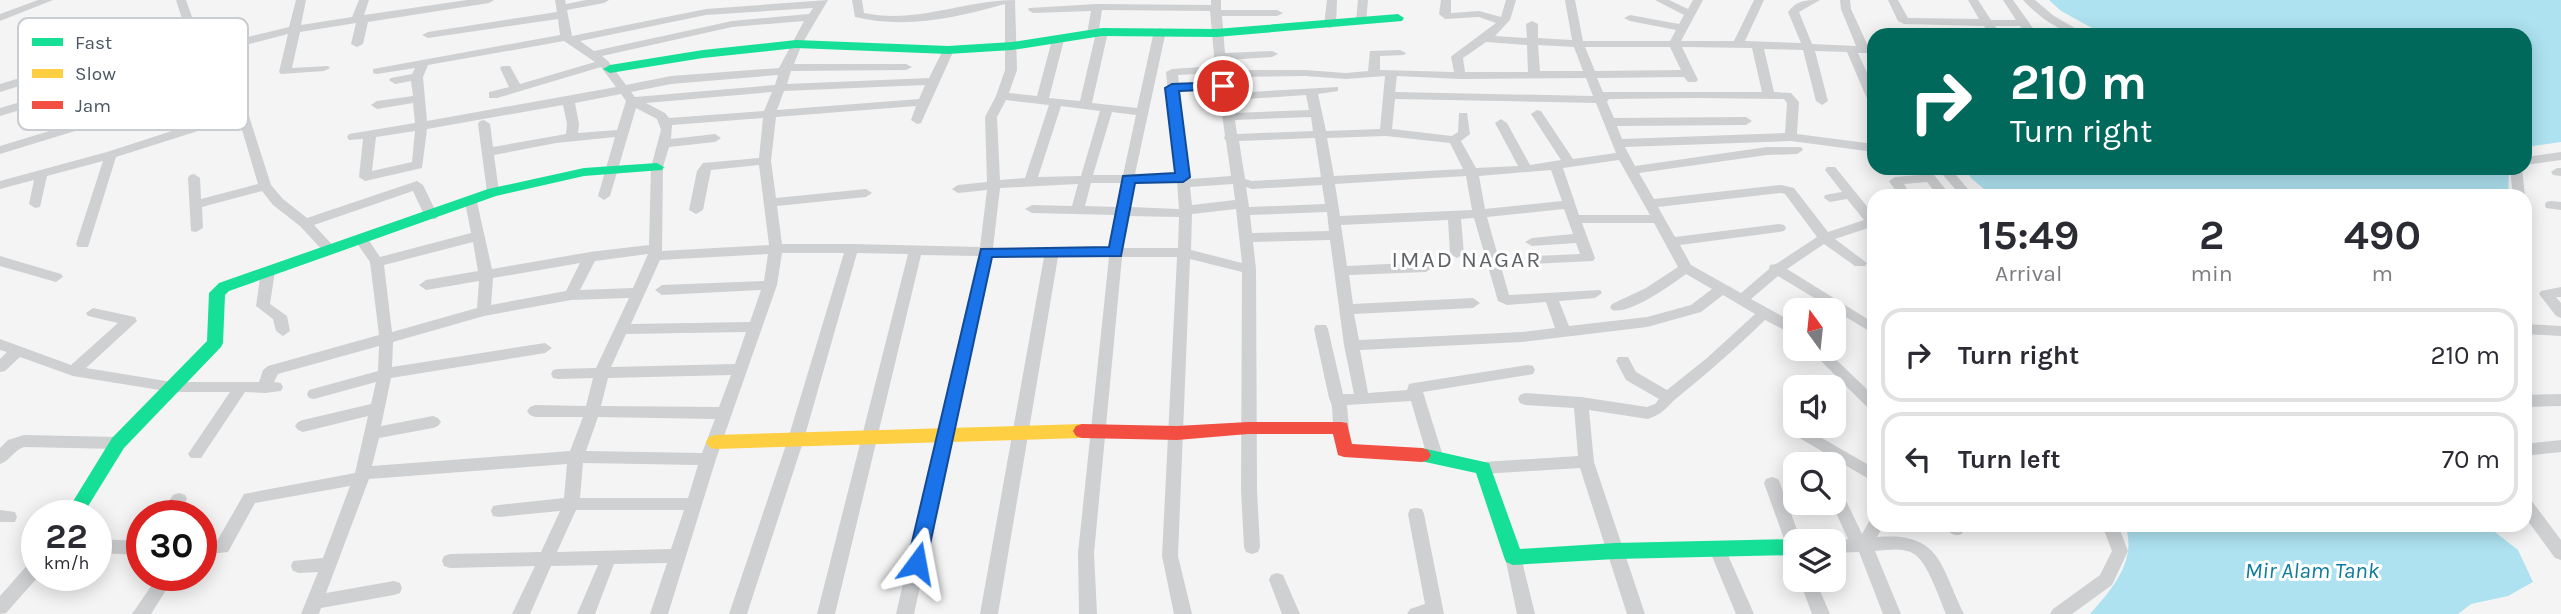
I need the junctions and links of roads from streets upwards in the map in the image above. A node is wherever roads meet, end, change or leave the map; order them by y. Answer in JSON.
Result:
{"nodes":[{"id":1,"x":48,"y":0,"type":"edge"},
{"id":2,"x":181,"y":0,"type":"edge"},
{"id":3,"x":301,"y":0,"type":"edge"},
{"id":4,"x":364,"y":0,"type":"edge"},
{"id":5,"x":489,"y":0,"type":"edge"},
{"id":6,"x":604,"y":0,"type":"edge"},
{"id":7,"x":708,"y":0,"type":"edge"},
{"id":8,"x":857,"y":0,"type":"edge"},
{"id":9,"x":1008,"y":0,"type":"edge"},
{"id":10,"x":1332,"y":0,"type":"edge"},
{"id":11,"x":1363,"y":0,"type":"edge"},
{"id":12,"x":1446,"y":0,"type":"edge"},
{"id":13,"x":1511,"y":0,"type":"edge"},
{"id":14,"x":1570,"y":0,"type":"edge"},
{"id":15,"x":1660,"y":0,"type":"edge"},
{"id":16,"x":1698,"y":0,"type":"edge"},
{"id":17,"x":1759,"y":0,"type":"edge"},
{"id":18,"x":1815,"y":0,"type":"edge"},
{"id":19,"x":1845,"y":0,"type":"edge"},
{"id":20,"x":1893,"y":0,"type":"edge"},
{"id":21,"x":1973,"y":0,"type":"edge"},
{"id":22,"x":2008,"y":0,"type":"edge"},
{"id":23,"x":2028,"y":0,"type":"edge"},
{"id":24,"x":823,"y":2,"type":"edge"},
{"id":25,"x":561,"y":7,"type":"edge"},
{"id":26,"x":1097,"y":7,"type":"junction"},
{"id":27,"x":1215,"y":7,"type":"edge"},
{"id":28,"x":1033,"y":10,"type":"dead end"},
{"id":29,"x":706,"y":12,"type":"junction"},
{"id":30,"x":1278,"y":13,"type":"dead end"},
{"id":31,"x":1690,"y":14,"type":"junction"},
{"id":32,"x":0,"y":18,"type":"edge"},
{"id":33,"x":186,"y":18,"type":"edge"},
{"id":34,"x":814,"y":18,"type":"junction"},
{"id":35,"x":1398,"y":18,"type":"dead end"},
{"id":36,"x":1630,"y":18,"type":"dead end"},
{"id":37,"x":360,"y":19,"type":"junction"},
{"id":38,"x":1362,"y":21,"type":"junction"},
{"id":39,"x":1503,"y":21,"type":"junction"},
{"id":40,"x":1904,"y":21,"type":"junction"},
{"id":41,"x":1987,"y":23,"type":"junction"},
{"id":42,"x":2023,"y":23,"type":"junction"},
{"id":43,"x":2050,"y":23,"type":"dead end"},
{"id":44,"x":1330,"y":24,"type":"junction"},
{"id":45,"x":1532,"y":24,"type":"dead end"},
{"id":46,"x":1682,"y":28,"type":"junction"},
{"id":47,"x":1906,"y":28,"type":"edge"},
{"id":48,"x":1990,"y":28,"type":"edge"},
{"id":49,"x":2027,"y":28,"type":"edge"},
{"id":50,"x":2054,"y":28,"type":"edge"},
{"id":51,"x":2068,"y":28,"type":"edge"},
{"id":52,"x":296,"y":30,"type":"junction"},
{"id":53,"x":1160,"y":31,"type":"junction"},
{"id":54,"x":1097,"y":33,"type":"junction"},
{"id":55,"x":1216,"y":33,"type":"junction"},
{"id":56,"x":428,"y":35,"type":"dead end"},
{"id":57,"x":568,"y":39,"type":"junction"},
{"id":58,"x":1487,"y":39,"type":"junction"},
{"id":59,"x":1058,"y":40,"type":"junction"},
{"id":60,"x":248,"y":41,"type":"edge"},
{"id":61,"x":1534,"y":41,"type":"junction"},
{"id":62,"x":1674,"y":43,"type":"junction"},
{"id":63,"x":357,"y":44,"type":"dead end"},
{"id":64,"x":796,"y":44,"type":"junction"},
{"id":65,"x":1578,"y":44,"type":"junction"},
{"id":66,"x":1738,"y":44,"type":"junction"},
{"id":67,"x":1757,"y":45,"type":"junction"},
{"id":68,"x":1012,"y":46,"type":"junction"},
{"id":69,"x":1808,"y":47,"type":"junction"},
{"id":70,"x":1863,"y":49,"type":"edge"},
{"id":71,"x":948,"y":50,"type":"junction"},
{"id":72,"x":1400,"y":53,"type":"dead end"},
{"id":73,"x":1272,"y":54,"type":"dead end"},
{"id":74,"x":592,"y":55,"type":"junction"},
{"id":75,"x":423,"y":63,"type":"junction"},
{"id":76,"x":607,"y":66,"type":"junction"},
{"id":77,"x":906,"y":66,"type":"dead end"},
{"id":78,"x":324,"y":68,"type":"dead end"},
{"id":79,"x":506,"y":68,"type":"dead end"},
{"id":80,"x":1867,"y":68,"type":"edge"},
{"id":81,"x":785,"y":69,"type":"junction"},
{"id":82,"x":377,"y":71,"type":"dead end"},
{"id":83,"x":1374,"y":72,"type":"junction"},
{"id":84,"x":1391,"y":72,"type":"junction"},
{"id":85,"x":1689,"y":73,"type":"junction"},
{"id":86,"x":1534,"y":75,"type":"junction"},
{"id":87,"x":1592,"y":75,"type":"junction"},
{"id":88,"x":1460,"y":76,"type":"junction"},
{"id":89,"x":417,"y":77,"type":"junction"},
{"id":90,"x":1222,"y":77,"type":"junction"},
{"id":91,"x":396,"y":80,"type":"dead end"},
{"id":92,"x":934,"y":81,"type":"junction"},
{"id":93,"x":18,"y":82,"type":"edge"},
{"id":94,"x":0,"y":88,"type":"edge"},
{"id":95,"x":516,"y":88,"type":"junction"},
{"id":96,"x":620,"y":88,"type":"junction"},
{"id":97,"x":778,"y":88,"type":"junction"},
{"id":98,"x":1334,"y":89,"type":"dead end"},
{"id":99,"x":1311,"y":91,"type":"junction"},
{"id":100,"x":1699,"y":94,"type":"junction"},
{"id":101,"x":493,"y":95,"type":"dead end"},
{"id":102,"x":1389,"y":95,"type":"junction"},
{"id":103,"x":1769,"y":95,"type":"junction"},
{"id":104,"x":1002,"y":96,"type":"junction"},
{"id":105,"x":419,"y":98,"type":"junction"},
{"id":106,"x":1602,"y":98,"type":"junction"},
{"id":107,"x":568,"y":99,"type":"junction"},
{"id":108,"x":632,"y":101,"type":"junction"},
{"id":109,"x":1049,"y":101,"type":"junction"},
{"id":110,"x":1822,"y":101,"type":"dead end"},
{"id":111,"x":923,"y":102,"type":"junction"},
{"id":112,"x":1085,"y":105,"type":"junction"},
{"id":113,"x":377,"y":106,"type":"dead end"},
{"id":114,"x":18,"y":107,"type":"edge"},
{"id":115,"x":1107,"y":107,"type":"junction"},
{"id":116,"x":0,"y":112,"type":"edge"},
{"id":117,"x":770,"y":112,"type":"junction"},
{"id":118,"x":1142,"y":112,"type":"junction"},
{"id":119,"x":1316,"y":113,"type":"junction"},
{"id":120,"x":1537,"y":114,"type":"dead end"},
{"id":121,"x":1463,"y":116,"type":"dead end"},
{"id":122,"x":1229,"y":117,"type":"junction"},
{"id":123,"x":917,"y":120,"type":"dead end"},
{"id":124,"x":1746,"y":121,"type":"dead end"},
{"id":125,"x":666,"y":122,"type":"junction"},
{"id":126,"x":1611,"y":122,"type":"junction"},
{"id":127,"x":1501,"y":123,"type":"dead end"},
{"id":128,"x":484,"y":124,"type":"dead end"},
{"id":129,"x":421,"y":126,"type":"junction"},
{"id":130,"x":248,"y":129,"type":"edge"},
{"id":131,"x":66,"y":130,"type":"edge"},
{"id":132,"x":188,"y":130,"type":"edge"},
{"id":133,"x":1386,"y":132,"type":"junction"},
{"id":134,"x":624,"y":133,"type":"junction"},
{"id":135,"x":370,"y":134,"type":"junction"},
{"id":136,"x":1322,"y":134,"type":"junction"},
{"id":137,"x":572,"y":136,"type":"junction"},
{"id":138,"x":353,"y":137,"type":"dead end"},
{"id":139,"x":1791,"y":137,"type":"junction"},
{"id":140,"x":715,"y":138,"type":"dead end"},
{"id":141,"x":1230,"y":138,"type":"junction"},
{"id":142,"x":1454,"y":140,"type":"junction"},
{"id":143,"x":662,"y":144,"type":"junction"},
{"id":144,"x":1867,"y":147,"type":"edge"},
{"id":145,"x":1620,"y":149,"type":"junction"},
{"id":146,"x":0,"y":150,"type":"edge"},
{"id":147,"x":1797,"y":150,"type":"dead end"},
{"id":148,"x":489,"y":152,"type":"junction"},
{"id":149,"x":111,"y":155,"type":"junction"},
{"id":150,"x":2561,"y":156,"type":"edge"},
{"id":151,"x":2532,"y":160,"type":"edge"},
{"id":152,"x":765,"y":161,"type":"junction"},
{"id":153,"x":1563,"y":164,"type":"junction"},
{"id":154,"x":657,"y":167,"type":"junction"},
{"id":155,"x":1526,"y":169,"type":"junction"},
{"id":156,"x":612,"y":170,"type":"junction"},
{"id":157,"x":1631,"y":170,"type":"junction"},
{"id":158,"x":1831,"y":170,"type":"dead end"},
{"id":159,"x":1472,"y":173,"type":"junction"},
{"id":160,"x":1949,"y":175,"type":"edge"},
{"id":161,"x":41,"y":176,"type":"junction"},
{"id":162,"x":1183,"y":177,"type":"junction"},
{"id":163,"x":194,"y":178,"type":"dead end"},
{"id":164,"x":1084,"y":179,"type":"junction"},
{"id":165,"x":1128,"y":179,"type":"junction"},
{"id":166,"x":1030,"y":181,"type":"junction"},
{"id":167,"x":1327,"y":181,"type":"junction"},
{"id":168,"x":1237,"y":182,"type":"junction"},
{"id":169,"x":992,"y":184,"type":"junction"},
{"id":170,"x":0,"y":185,"type":"edge"},
{"id":171,"x":265,"y":186,"type":"junction"},
{"id":172,"x":958,"y":189,"type":"dead end"},
{"id":173,"x":1900,"y":189,"type":"edge"},
{"id":174,"x":1939,"y":189,"type":"edge"},
{"id":175,"x":1962,"y":189,"type":"edge"},
{"id":176,"x":494,"y":192,"type":"junction"},
{"id":177,"x":866,"y":193,"type":"dead end"},
{"id":178,"x":1851,"y":194,"type":"junction"},
{"id":179,"x":604,"y":196,"type":"dead end"},
{"id":180,"x":1830,"y":198,"type":"dead end"},
{"id":181,"x":471,"y":202,"type":"junction"},
{"id":182,"x":770,"y":203,"type":"junction"},
{"id":183,"x":35,"y":204,"type":"dead end"},
{"id":184,"x":1569,"y":204,"type":"junction"},
{"id":185,"x":1650,"y":204,"type":"junction"},
{"id":186,"x":195,"y":205,"type":"junction"},
{"id":187,"x":1242,"y":207,"type":"junction"},
{"id":188,"x":1032,"y":209,"type":"dead end"},
{"id":189,"x":696,"y":210,"type":"dead end"},
{"id":190,"x":1077,"y":211,"type":"junction"},
{"id":191,"x":1186,"y":211,"type":"junction"},
{"id":192,"x":1123,"y":212,"type":"junction"},
{"id":193,"x":1867,"y":213,"type":"edge"},
{"id":194,"x":1479,"y":214,"type":"junction"},
{"id":195,"x":1454,"y":215,"type":"junction"},
{"id":196,"x":431,"y":216,"type":"junction"},
{"id":197,"x":1575,"y":219,"type":"junction"},
{"id":198,"x":1658,"y":219,"type":"junction"},
{"id":199,"x":1333,"y":221,"type":"junction"},
{"id":200,"x":305,"y":222,"type":"junction"},
{"id":201,"x":1867,"y":224,"type":"edge"},
{"id":202,"x":196,"y":228,"type":"dead end"},
{"id":203,"x":1779,"y":228,"type":"dead end"},
{"id":204,"x":478,"y":236,"type":"junction"},
{"id":205,"x":1245,"y":238,"type":"junction"},
{"id":206,"x":1582,"y":238,"type":"junction"},
{"id":207,"x":361,"y":239,"type":"junction"},
{"id":208,"x":1826,"y":239,"type":"junction"},
{"id":209,"x":1532,"y":242,"type":"dead end"},
{"id":210,"x":1671,"y":242,"type":"junction"},
{"id":211,"x":83,"y":244,"type":"dead end"},
{"id":212,"x":852,"y":248,"type":"junction"},
{"id":213,"x":776,"y":249,"type":"junction"},
{"id":214,"x":916,"y":249,"type":"junction"},
{"id":215,"x":330,"y":250,"type":"junction"},
{"id":216,"x":656,"y":252,"type":"junction"},
{"id":217,"x":986,"y":252,"type":"junction"},
{"id":218,"x":1052,"y":252,"type":"junction"},
{"id":219,"x":1116,"y":252,"type":"junction"},
{"id":220,"x":1184,"y":253,"type":"junction"},
{"id":221,"x":1457,"y":254,"type":"dead end"},
{"id":222,"x":590,"y":257,"type":"junction"},
{"id":223,"x":0,"y":261,"type":"edge"},
{"id":224,"x":1536,"y":261,"type":"dead end"},
{"id":225,"x":377,"y":262,"type":"junction"},
{"id":226,"x":1860,"y":263,"type":"dead end"},
{"id":227,"x":1426,"y":267,"type":"dead end"},
{"id":228,"x":1686,"y":268,"type":"junction"},
{"id":229,"x":1775,"y":268,"type":"junction"},
{"id":230,"x":1248,"y":270,"type":"junction"},
{"id":231,"x":268,"y":271,"type":"junction"},
{"id":232,"x":1342,"y":271,"type":"junction"},
{"id":233,"x":486,"y":275,"type":"junction"},
{"id":234,"x":56,"y":277,"type":"dead end"},
{"id":235,"x":426,"y":285,"type":"dead end"},
{"id":236,"x":770,"y":285,"type":"junction"},
{"id":237,"x":1723,"y":288,"type":"junction"},
{"id":238,"x":662,"y":290,"type":"dead end"},
{"id":239,"x":2561,"y":292,"type":"edge"},
{"id":240,"x":639,"y":293,"type":"junction"},
{"id":241,"x":1595,"y":293,"type":"dead end"},
{"id":242,"x":571,"y":295,"type":"junction"},
{"id":243,"x":1551,"y":297,"type":"junction"},
{"id":244,"x":1743,"y":299,"type":"junction"},
{"id":245,"x":1473,"y":303,"type":"dead end"},
{"id":246,"x":1617,"y":307,"type":"dead end"},
{"id":247,"x":1347,"y":309,"type":"junction"},
{"id":248,"x":484,"y":311,"type":"junction"},
{"id":249,"x":1765,"y":312,"type":"junction"},
{"id":250,"x":93,"y":313,"type":"dead end"},
{"id":251,"x":2561,"y":313,"type":"edge"},
{"id":252,"x":1783,"y":323,"type":"edge"},
{"id":253,"x":1867,"y":326,"type":"edge"},
{"id":254,"x":755,"y":327,"type":"junction"},
{"id":255,"x":621,"y":329,"type":"junction"},
{"id":256,"x":1321,"y":329,"type":"dead end"},
{"id":257,"x":2532,"y":329,"type":"edge"},
{"id":258,"x":283,"y":331,"type":"dead end"},
{"id":259,"x":2561,"y":331,"type":"edge"},
{"id":260,"x":1564,"y":332,"type":"junction"},
{"id":261,"x":386,"y":337,"type":"junction"},
{"id":262,"x":0,"y":344,"type":"edge"},
{"id":263,"x":1351,"y":345,"type":"junction"},
{"id":264,"x":545,"y":348,"type":"dead end"},
{"id":265,"x":19,"y":350,"type":"junction"},
{"id":266,"x":1623,"y":361,"type":"dead end"},
{"id":267,"x":1831,"y":361,"type":"edge"},
{"id":268,"x":0,"y":367,"type":"edge"},
{"id":269,"x":740,"y":369,"type":"junction"},
{"id":270,"x":1528,"y":370,"type":"dead end"},
{"id":271,"x":73,"y":371,"type":"junction"},
{"id":272,"x":603,"y":371,"type":"junction"},
{"id":273,"x":386,"y":374,"type":"junction"},
{"id":274,"x":558,"y":374,"type":"dead end"},
{"id":275,"x":172,"y":387,"type":"junction"},
{"id":276,"x":240,"y":389,"type":"junction"},
{"id":277,"x":1867,"y":390,"type":"edge"},
{"id":278,"x":314,"y":394,"type":"dead end"},
{"id":279,"x":1417,"y":395,"type":"junction"},
{"id":280,"x":1668,"y":397,"type":"junction"},
{"id":281,"x":1362,"y":398,"type":"junction"},
{"id":282,"x":1525,"y":399,"type":"dead end"},
{"id":283,"x":1339,"y":400,"type":"junction"},
{"id":284,"x":2561,"y":400,"type":"edge"},
{"id":285,"x":2532,"y":401,"type":"edge"},
{"id":286,"x":1581,"y":403,"type":"junction"},
{"id":287,"x":377,"y":408,"type":"junction"},
{"id":288,"x":535,"y":411,"type":"dead end"},
{"id":289,"x":592,"y":412,"type":"junction"},
{"id":290,"x":725,"y":413,"type":"junction"},
{"id":291,"x":433,"y":422,"type":"dead end"},
{"id":292,"x":303,"y":426,"type":"dead end"},
{"id":293,"x":1248,"y":428,"type":"junction"},
{"id":294,"x":1341,"y":428,"type":"junction"},
{"id":295,"x":1100,"y":430,"type":"junction"},
{"id":296,"x":372,"y":433,"type":"junction"},
{"id":297,"x":1021,"y":433,"type":"junction"},
{"id":298,"x":1177,"y":433,"type":"junction"},
{"id":299,"x":946,"y":435,"type":"junction"},
{"id":300,"x":872,"y":437,"type":"junction"},
{"id":301,"x":1811,"y":438,"type":"edge"},
{"id":302,"x":796,"y":439,"type":"junction"},
{"id":303,"x":715,"y":442,"type":"junction"},
{"id":304,"x":118,"y":443,"type":"junction"},
{"id":305,"x":2561,"y":446,"type":"edge"},
{"id":306,"x":2532,"y":449,"type":"edge"},
{"id":307,"x":196,"y":454,"type":"dead end"},
{"id":308,"x":1435,"y":456,"type":"junction"},
{"id":309,"x":576,"y":457,"type":"junction"},
{"id":310,"x":0,"y":458,"type":"edge"},
{"id":311,"x":708,"y":459,"type":"junction"},
{"id":312,"x":1586,"y":462,"type":"junction"},
{"id":313,"x":1483,"y":468,"type":"junction"},
{"id":314,"x":1867,"y":472,"type":"edge"},
{"id":315,"x":361,"y":476,"type":"junction"},
{"id":316,"x":1772,"y":483,"type":"dead end"},
{"id":317,"x":83,"y":500,"type":"edge"},
{"id":318,"x":571,"y":504,"type":"junction"},
{"id":319,"x":695,"y":504,"type":"junction"},
{"id":320,"x":499,"y":511,"type":"dead end"},
{"id":321,"x":1416,"y":514,"type":"dead end"},
{"id":322,"x":2532,"y":514,"type":"edge"},
{"id":323,"x":1846,"y":515,"type":"edge"},
{"id":324,"x":1788,"y":529,"type":"edge"},
{"id":325,"x":1871,"y":532,"type":"edge"},
{"id":326,"x":2113,"y":532,"type":"edge"},
{"id":327,"x":1861,"y":545,"type":"junction"},
{"id":328,"x":1846,"y":546,"type":"edge"},
{"id":329,"x":217,"y":547,"type":"edge"},
{"id":330,"x":1252,"y":547,"type":"dead end"},
{"id":331,"x":1783,"y":548,"type":"edge"},
{"id":332,"x":1717,"y":549,"type":"junction"},
{"id":333,"x":1615,"y":551,"type":"junction"},
{"id":334,"x":2561,"y":553,"type":"edge"},
{"id":335,"x":679,"y":556,"type":"junction"},
{"id":336,"x":609,"y":557,"type":"junction"},
{"id":337,"x":1513,"y":557,"type":"junction"},
{"id":338,"x":548,"y":558,"type":"junction"},
{"id":339,"x":450,"y":561,"type":"dead end"},
{"id":340,"x":329,"y":564,"type":"junction"},
{"id":341,"x":299,"y":566,"type":"dead end"},
{"id":342,"x":1277,"y":580,"type":"dead end"},
{"id":343,"x":21,"y":584,"type":"edge"},
{"id":344,"x":394,"y":588,"type":"dead end"},
{"id":345,"x":157,"y":591,"type":"edge"},
{"id":346,"x":1812,"y":592,"type":"edge"},
{"id":347,"x":0,"y":608,"type":"edge"},
{"id":348,"x":312,"y":608,"type":"edge"},
{"id":349,"x":1435,"y":612,"type":"edge"},
{"id":350,"x":141,"y":614,"type":"edge"},
{"id":351,"x":521,"y":614,"type":"edge"},
{"id":352,"x":586,"y":614,"type":"edge"},
{"id":353,"x":659,"y":614,"type":"edge"},
{"id":354,"x":738,"y":614,"type":"edge"},
{"id":355,"x":826,"y":614,"type":"edge"},
{"id":356,"x":905,"y":614,"type":"edge"},
{"id":357,"x":989,"y":614,"type":"edge"},
{"id":358,"x":1088,"y":614,"type":"edge"},
{"id":359,"x":1183,"y":614,"type":"edge"},
{"id":360,"x":1291,"y":614,"type":"edge"},
{"id":361,"x":1416,"y":614,"type":"edge"},
{"id":362,"x":1526,"y":614,"type":"edge"},
{"id":363,"x":1636,"y":614,"type":"edge"},
{"id":364,"x":1745,"y":614,"type":"edge"},
{"id":365,"x":1821,"y":614,"type":"edge"},
{"id":366,"x":1892,"y":614,"type":"edge"},
{"id":367,"x":1955,"y":614,"type":"edge"},
{"id":368,"x":2059,"y":614,"type":"edge"}],
"edges":[{"from":1,"to":32,"type":"street"},
{"from":2,"to":33,"type":"street"},
{"from":3,"to":52,"type":"street"},
{"from":4,"to":37,"type":"street"},
{"from":5,"to":37,"type":"street"},
{"from":6,"to":25,"type":"street"},
{"from":7,"to":29,"type":"street"},
{"from":8,"to":9,"type":"street"},
{"from":9,"to":68,"type":"street"},
{"from":10,"to":44,"type":"street"},
{"from":11,"to":38,"type":"street"},
{"from":12,"to":39,"type":"street"},
{"from":13,"to":39,"type":"street"},
{"from":14,"to":65,"type":"street"},
{"from":15,"to":31,"type":"street"},
{"from":16,"to":31,"type":"street"},
{"from":17,"to":66,"type":"street"},
{"from":18,"to":69,"type":"street"},
{"from":19,"to":70,"type":"street"},
{"from":20,"to":40,"type":"street"},
{"from":21,"to":41,"type":"street"},
{"from":22,"to":42,"type":"street"},
{"from":23,"to":51,"type":"street"},
{"from":24,"to":29,"type":"street"},
{"from":24,"to":34,"type":"street"},
{"from":25,"to":56,"type":"street"},
{"from":25,"to":57,"type":"street"},
{"from":26,"to":27,"type":"street"},
{"from":26,"to":28,"type":"street"},
{"from":26,"to":54,"type":"street"},
{"from":27,"to":30,"type":"street"},
{"from":27,"to":55,"type":"street"},
{"from":29,"to":57,"type":"street"},
{"from":31,"to":46,"type":"street"},
{"from":34,"to":64,"type":"street"},
{"from":34,"to":74,"type":"street"},
{"from":35,"to":38,"type":"street"},
{"from":36,"to":46,"type":"street"},
{"from":37,"to":52,"type":"street"},
{"from":37,"to":63,"type":"street"},
{"from":38,"to":44,"type":"street"},
{"from":39,"to":58,"type":"street"},
{"from":40,"to":41,"type":"street"},
{"from":40,"to":47,"type":"street"},
{"from":41,"to":42,"type":"street"},
{"from":41,"to":48,"type":"street"},
{"from":42,"to":49,"type":"street"},
{"from":43,"to":50,"type":"street"},
{"from":44,"to":55,"type":"street"},
{"from":45,"to":61,"type":"street"},
{"from":46,"to":62,"type":"street"},
{"from":52,"to":60,"type":"street"},
{"from":52,"to":78,"type":"street"},
{"from":53,"to":54,"type":"street"},
{"from":53,"to":55,"type":"street"},
{"from":53,"to":118,"type":"street"},
{"from":54,"to":59,"type":"street"},
{"from":54,"to":112,"type":"street"},
{"from":55,"to":90,"type":"street"},
{"from":57,"to":74,"type":"street"},
{"from":57,"to":75,"type":"street"},
{"from":58,"to":61,"type":"street"},
{"from":58,"to":88,"type":"street"},
{"from":59,"to":68,"type":"street"},
{"from":59,"to":109,"type":"street"},
{"from":61,"to":65,"type":"street"},
{"from":61,"to":86,"type":"street"},
{"from":62,"to":65,"type":"street"},
{"from":62,"to":66,"type":"street"},
{"from":62,"to":85,"type":"street"},
{"from":64,"to":71,"type":"street"},
{"from":64,"to":76,"type":"street"},
{"from":64,"to":81,"type":"street"},
{"from":65,"to":87,"type":"street"},
{"from":66,"to":67,"type":"street"},
{"from":67,"to":69,"type":"street"},
{"from":67,"to":103,"type":"street"},
{"from":68,"to":71,"type":"street"},
{"from":68,"to":104,"type":"street"},
{"from":69,"to":70,"type":"street"},
{"from":69,"to":110,"type":"street"},
{"from":70,"to":80,"type":"street"},
{"from":71,"to":92,"type":"street"},
{"from":72,"to":83,"type":"street"},
{"from":73,"to":90,"type":"street"},
{"from":74,"to":76,"type":"street"},
{"from":75,"to":82,"type":"street"},
{"from":75,"to":89,"type":"street"},
{"from":76,"to":95,"type":"street"},
{"from":76,"to":96,"type":"street"},
{"from":77,"to":81,"type":"street"},
{"from":79,"to":95,"type":"street"},
{"from":81,"to":96,"type":"street"},
{"from":81,"to":97,"type":"street"},
{"from":83,"to":84,"type":"street"},
{"from":83,"to":90,"type":"street"},
{"from":84,"to":88,"type":"street"},
{"from":84,"to":102,"type":"street"},
{"from":85,"to":87,"type":"street"},
{"from":85,"to":100,"type":"street"},
{"from":86,"to":87,"type":"street"},
{"from":86,"to":88,"type":"street"},
{"from":87,"to":106,"type":"street"},
{"from":89,"to":91,"type":"street"},
{"from":89,"to":105,"type":"street"},
{"from":90,"to":99,"type":"street"},
{"from":90,"to":122,"type":"street"},
{"from":90,"to":162,"type":"street"},
{"from":92,"to":97,"type":"street"},
{"from":92,"to":111,"type":"street"},
{"from":93,"to":94,"type":"street"},
{"from":95,"to":101,"type":"street"},
{"from":96,"to":107,"type":"street"},
{"from":96,"to":108,"type":"street"},
{"from":97,"to":108,"type":"street"},
{"from":97,"to":117,"type":"street"},
{"from":98,"to":99,"type":"street"},
{"from":99,"to":119,"type":"street"},
{"from":100,"to":103,"type":"street"},
{"from":100,"to":106,"type":"street"},
{"from":102,"to":106,"type":"street"},
{"from":102,"to":133,"type":"street"},
{"from":103,"to":139,"type":"street"},
{"from":104,"to":109,"type":"street"},
{"from":104,"to":169,"type":"street"},
{"from":105,"to":113,"type":"street"},
{"from":105,"to":129,"type":"street"},
{"from":106,"to":126,"type":"street"},
{"from":107,"to":129,"type":"street"},
{"from":107,"to":137,"type":"street"},
{"from":108,"to":125,"type":"street"},
{"from":108,"to":134,"type":"street"},
{"from":109,"to":112,"type":"street"},
{"from":109,"to":166,"type":"street"},
{"from":111,"to":117,"type":"street"},
{"from":111,"to":123,"type":"street"},
{"from":112,"to":115,"type":"street"},
{"from":114,"to":116,"type":"street"},
{"from":115,"to":118,"type":"street"},
{"from":115,"to":164,"type":"street"},
{"from":117,"to":125,"type":"street"},
{"from":117,"to":152,"type":"street"},
{"from":118,"to":165,"type":"street"},
{"from":119,"to":122,"type":"street"},
{"from":119,"to":136,"type":"street"},
{"from":120,"to":153,"type":"street"},
{"from":121,"to":142,"type":"street"},
{"from":122,"to":141,"type":"street"},
{"from":124,"to":126,"type":"street"},
{"from":125,"to":143,"type":"street"},
{"from":126,"to":145,"type":"street"},
{"from":127,"to":155,"type":"street"},
{"from":128,"to":148,"type":"street"},
{"from":129,"to":135,"type":"street"},
{"from":129,"to":135,"type":"street"},
{"from":130,"to":171,"type":"street"},
{"from":131,"to":146,"type":"street"},
{"from":132,"to":149,"type":"street"},
{"from":133,"to":136,"type":"street"},
{"from":133,"to":142,"type":"street"},
{"from":134,"to":137,"type":"street"},
{"from":134,"to":156,"type":"street"},
{"from":135,"to":138,"type":"street"},
{"from":136,"to":141,"type":"street"},
{"from":136,"to":167,"type":"street"},
{"from":137,"to":148,"type":"street"},
{"from":139,"to":144,"type":"street"},
{"from":139,"to":145,"type":"street"},
{"from":140,"to":143,"type":"street"},
{"from":141,"to":168,"type":"street"},
{"from":142,"to":159,"type":"street"},
{"from":143,"to":154,"type":"street"},
{"from":145,"to":153,"type":"street"},
{"from":145,"to":157,"type":"street"},
{"from":147,"to":157,"type":"street"},
{"from":148,"to":176,"type":"street"},
{"from":149,"to":161,"type":"street"},
{"from":149,"to":211,"type":"street"},
{"from":150,"to":151,"type":"street"},
{"from":152,"to":182,"type":"street"},
{"from":152,"to":189,"type":"street"},
{"from":153,"to":155,"type":"street"},
{"from":153,"to":184,"type":"street"},
{"from":154,"to":156,"type":"street"},
{"from":154,"to":216,"type":"street"},
{"from":155,"to":159,"type":"street"},
{"from":156,"to":176,"type":"street"},
{"from":156,"to":179,"type":"street"},
{"from":157,"to":185,"type":"street"},
{"from":158,"to":178,"type":"street"},
{"from":159,"to":167,"type":"street"},
{"from":159,"to":194,"type":"street"},
{"from":160,"to":175,"type":"street"},
{"from":161,"to":170,"type":"street"},
{"from":161,"to":183,"type":"street"},
{"from":162,"to":165,"type":"street"},
{"from":162,"to":168,"type":"street"},
{"from":162,"to":191,"type":"street"},
{"from":163,"to":186,"type":"street"},
{"from":164,"to":165,"type":"street"},
{"from":164,"to":166,"type":"street"},
{"from":164,"to":190,"type":"street"},
{"from":165,"to":192,"type":"street"},
{"from":166,"to":169,"type":"street"},
{"from":167,"to":168,"type":"street"},
{"from":167,"to":199,"type":"street"},
{"from":168,"to":187,"type":"street"},
{"from":169,"to":172,"type":"street"},
{"from":169,"to":217,"type":"street"},
{"from":171,"to":186,"type":"street"},
{"from":171,"to":200,"type":"street"},
{"from":173,"to":174,"type":"street"},
{"from":176,"to":181,"type":"street"},
{"from":177,"to":182,"type":"street"},
{"from":178,"to":180,"type":"street"},
{"from":178,"to":193,"type":"street"},
{"from":181,"to":196,"type":"street"},
{"from":181,"to":204,"type":"street"},
{"from":182,"to":213,"type":"street"},
{"from":184,"to":194,"type":"street"},
{"from":184,"to":197,"type":"street"},
{"from":185,"to":198,"type":"street"},
{"from":185,"to":208,"type":"street"},
{"from":186,"to":202,"type":"street"},
{"from":187,"to":191,"type":"street"},
{"from":187,"to":199,"type":"street"},
{"from":187,"to":205,"type":"street"},
{"from":188,"to":190,"type":"street"},
{"from":190,"to":192,"type":"street"},
{"from":191,"to":192,"type":"street"},
{"from":191,"to":220,"type":"street"},
{"from":192,"to":219,"type":"street"},
{"from":194,"to":195,"type":"street"},
{"from":194,"to":243,"type":"street"},
{"from":195,"to":199,"type":"street"},
{"from":195,"to":221,"type":"street"},
{"from":196,"to":200,"type":"street"},
{"from":196,"to":207,"type":"street"},
{"from":197,"to":198,"type":"street"},
{"from":197,"to":206,"type":"street"},
{"from":198,"to":210,"type":"street"},
{"from":199,"to":205,"type":"street"},
{"from":199,"to":232,"type":"street"},
{"from":200,"to":215,"type":"street"},
{"from":201,"to":208,"type":"street"},
{"from":203,"to":210,"type":"street"},
{"from":204,"to":225,"type":"street"},
{"from":204,"to":233,"type":"street"},
{"from":205,"to":230,"type":"street"},
{"from":206,"to":209,"type":"street"},
{"from":206,"to":224,"type":"street"},
{"from":207,"to":215,"type":"street"},
{"from":207,"to":225,"type":"street"},
{"from":208,"to":226,"type":"street"},
{"from":208,"to":229,"type":"street"},
{"from":210,"to":228,"type":"street"},
{"from":212,"to":213,"type":"street"},
{"from":212,"to":214,"type":"street"},
{"from":212,"to":302,"type":"street"},
{"from":213,"to":216,"type":"street"},
{"from":213,"to":236,"type":"street"},
{"from":214,"to":217,"type":"street"},
{"from":214,"to":300,"type":"street"},
{"from":215,"to":231,"type":"street"},
{"from":216,"to":222,"type":"street"},
{"from":216,"to":240,"type":"street"},
{"from":217,"to":218,"type":"street"},
{"from":217,"to":299,"type":"street"},
{"from":218,"to":219,"type":"street"},
{"from":218,"to":297,"type":"street"},
{"from":219,"to":220,"type":"street"},
{"from":219,"to":295,"type":"street"},
{"from":220,"to":230,"type":"street"},
{"from":220,"to":298,"type":"street"},
{"from":222,"to":233,"type":"street"},
{"from":222,"to":242,"type":"street"},
{"from":223,"to":234,"type":"street"},
{"from":225,"to":261,"type":"street"},
{"from":227,"to":232,"type":"street"},
{"from":228,"to":237,"type":"street"},
{"from":228,"to":246,"type":"street"},
{"from":229,"to":244,"type":"street"},
{"from":229,"to":253,"type":"street"},
{"from":230,"to":293,"type":"street"},
{"from":231,"to":258,"type":"street"},
{"from":231,"to":275,"type":"street"},
{"from":232,"to":247,"type":"street"},
{"from":233,"to":235,"type":"street"},
{"from":233,"to":248,"type":"street"},
{"from":236,"to":238,"type":"street"},
{"from":236,"to":254,"type":"street"},
{"from":237,"to":244,"type":"street"},
{"from":237,"to":260,"type":"street"},
{"from":239,"to":251,"type":"street"},
{"from":240,"to":242,"type":"street"},
{"from":240,"to":255,"type":"street"},
{"from":241,"to":243,"type":"street"},
{"from":242,"to":248,"type":"street"},
{"from":243,"to":260,"type":"street"},
{"from":244,"to":249,"type":"street"},
{"from":245,"to":247,"type":"street"},
{"from":247,"to":263,"type":"street"},
{"from":248,"to":261,"type":"street"},
{"from":249,"to":252,"type":"street"},
{"from":249,"to":280,"type":"street"},
{"from":250,"to":271,"type":"street"},
{"from":254,"to":255,"type":"street"},
{"from":254,"to":269,"type":"street"},
{"from":255,"to":272,"type":"street"},
{"from":256,"to":283,"type":"street"},
{"from":257,"to":259,"type":"street"},
{"from":260,"to":263,"type":"street"},
{"from":261,"to":273,"type":"street"},
{"from":261,"to":276,"type":"street"},
{"from":262,"to":265,"type":"street"},
{"from":263,"to":281,"type":"street"},
{"from":264,"to":273,"type":"street"},
{"from":265,"to":268,"type":"street"},
{"from":265,"to":271,"type":"street"},
{"from":266,"to":280,"type":"street"},
{"from":267,"to":277,"type":"street"},
{"from":269,"to":272,"type":"street"},
{"from":269,"to":290,"type":"street"},
{"from":270,"to":279,"type":"street"},
{"from":271,"to":275,"type":"street"},
{"from":272,"to":274,"type":"street"},
{"from":272,"to":289,"type":"street"},
{"from":273,"to":278,"type":"street"},
{"from":273,"to":287,"type":"street"},
{"from":275,"to":276,"type":"street"},
{"from":275,"to":304,"type":"street"},
{"from":276,"to":307,"type":"street"},
{"from":279,"to":281,"type":"street"},
{"from":279,"to":308,"type":"street"},
{"from":280,"to":286,"type":"street"},
{"from":281,"to":283,"type":"street"},
{"from":282,"to":286,"type":"street"},
{"from":283,"to":294,"type":"street"},
{"from":284,"to":285,"type":"street"},
{"from":286,"to":312,"type":"street"},
{"from":287,"to":292,"type":"street"},
{"from":287,"to":296,"type":"street"},
{"from":288,"to":289,"type":"street"},
{"from":289,"to":290,"type":"street"},
{"from":289,"to":309,"type":"street"},
{"from":290,"to":303,"type":"street"},
{"from":291,"to":296,"type":"street"},
{"from":293,"to":294,"type":"street"},
{"from":293,"to":298,"type":"street"},
{"from":293,"to":330,"type":"street"},
{"from":294,"to":308,"type":"street"},
{"from":295,"to":297,"type":"street"},
{"from":295,"to":298,"type":"street"},
{"from":295,"to":358,"type":"street"},
{"from":296,"to":315,"type":"street"},
{"from":297,"to":299,"type":"street"},
{"from":297,"to":357,"type":"street"},
{"from":298,"to":359,"type":"street"},
{"from":299,"to":300,"type":"street"},
{"from":299,"to":356,"type":"street"},
{"from":300,"to":302,"type":"street"},
{"from":300,"to":355,"type":"street"},
{"from":301,"to":314,"type":"street"},
{"from":302,"to":303,"type":"street"},
{"from":302,"to":354,"type":"street"},
{"from":303,"to":311,"type":"street"},
{"from":304,"to":310,"type":"street"},
{"from":304,"to":317,"type":"street"},
{"from":305,"to":306,"type":"street"},
{"from":308,"to":313,"type":"street"},
{"from":309,"to":311,"type":"street"},
{"from":309,"to":315,"type":"street"},
{"from":309,"to":318,"type":"street"},
{"from":311,"to":319,"type":"street"},
{"from":312,"to":313,"type":"street"},
{"from":312,"to":333,"type":"street"},
{"from":313,"to":337,"type":"street"},
{"from":315,"to":329,"type":"street"},
{"from":315,"to":340,"type":"street"},
{"from":316,"to":324,"type":"street"},
{"from":318,"to":319,"type":"street"},
{"from":318,"to":320,"type":"street"},
{"from":318,"to":338,"type":"street"},
{"from":319,"to":335,"type":"street"},
{"from":321,"to":349,"type":"street"},
{"from":322,"to":334,"type":"street"},
{"from":323,"to":327,"type":"street"},
{"from":325,"to":327,"type":"street"},
{"from":326,"to":368,"type":"street"},
{"from":327,"to":328,"type":"street"},
{"from":327,"to":366,"type":"street"},
{"from":327,"to":367,"type":"street"},
{"from":331,"to":332,"type":"street"},
{"from":332,"to":333,"type":"street"},
{"from":332,"to":364,"type":"street"},
{"from":333,"to":337,"type":"street"},
{"from":333,"to":363,"type":"street"},
{"from":335,"to":336,"type":"street"},
{"from":335,"to":353,"type":"street"},
{"from":336,"to":338,"type":"street"},
{"from":336,"to":352,"type":"street"},
{"from":337,"to":362,"type":"street"},
{"from":338,"to":339,"type":"street"},
{"from":338,"to":351,"type":"street"},
{"from":340,"to":341,"type":"street"},
{"from":340,"to":348,"type":"street"},
{"from":342,"to":360,"type":"street"},
{"from":343,"to":347,"type":"street"},
{"from":344,"to":348,"type":"street"},
{"from":345,"to":350,"type":"street"},
{"from":346,"to":365,"type":"street"},
{"from":349,"to":361,"type":"street"}]}
